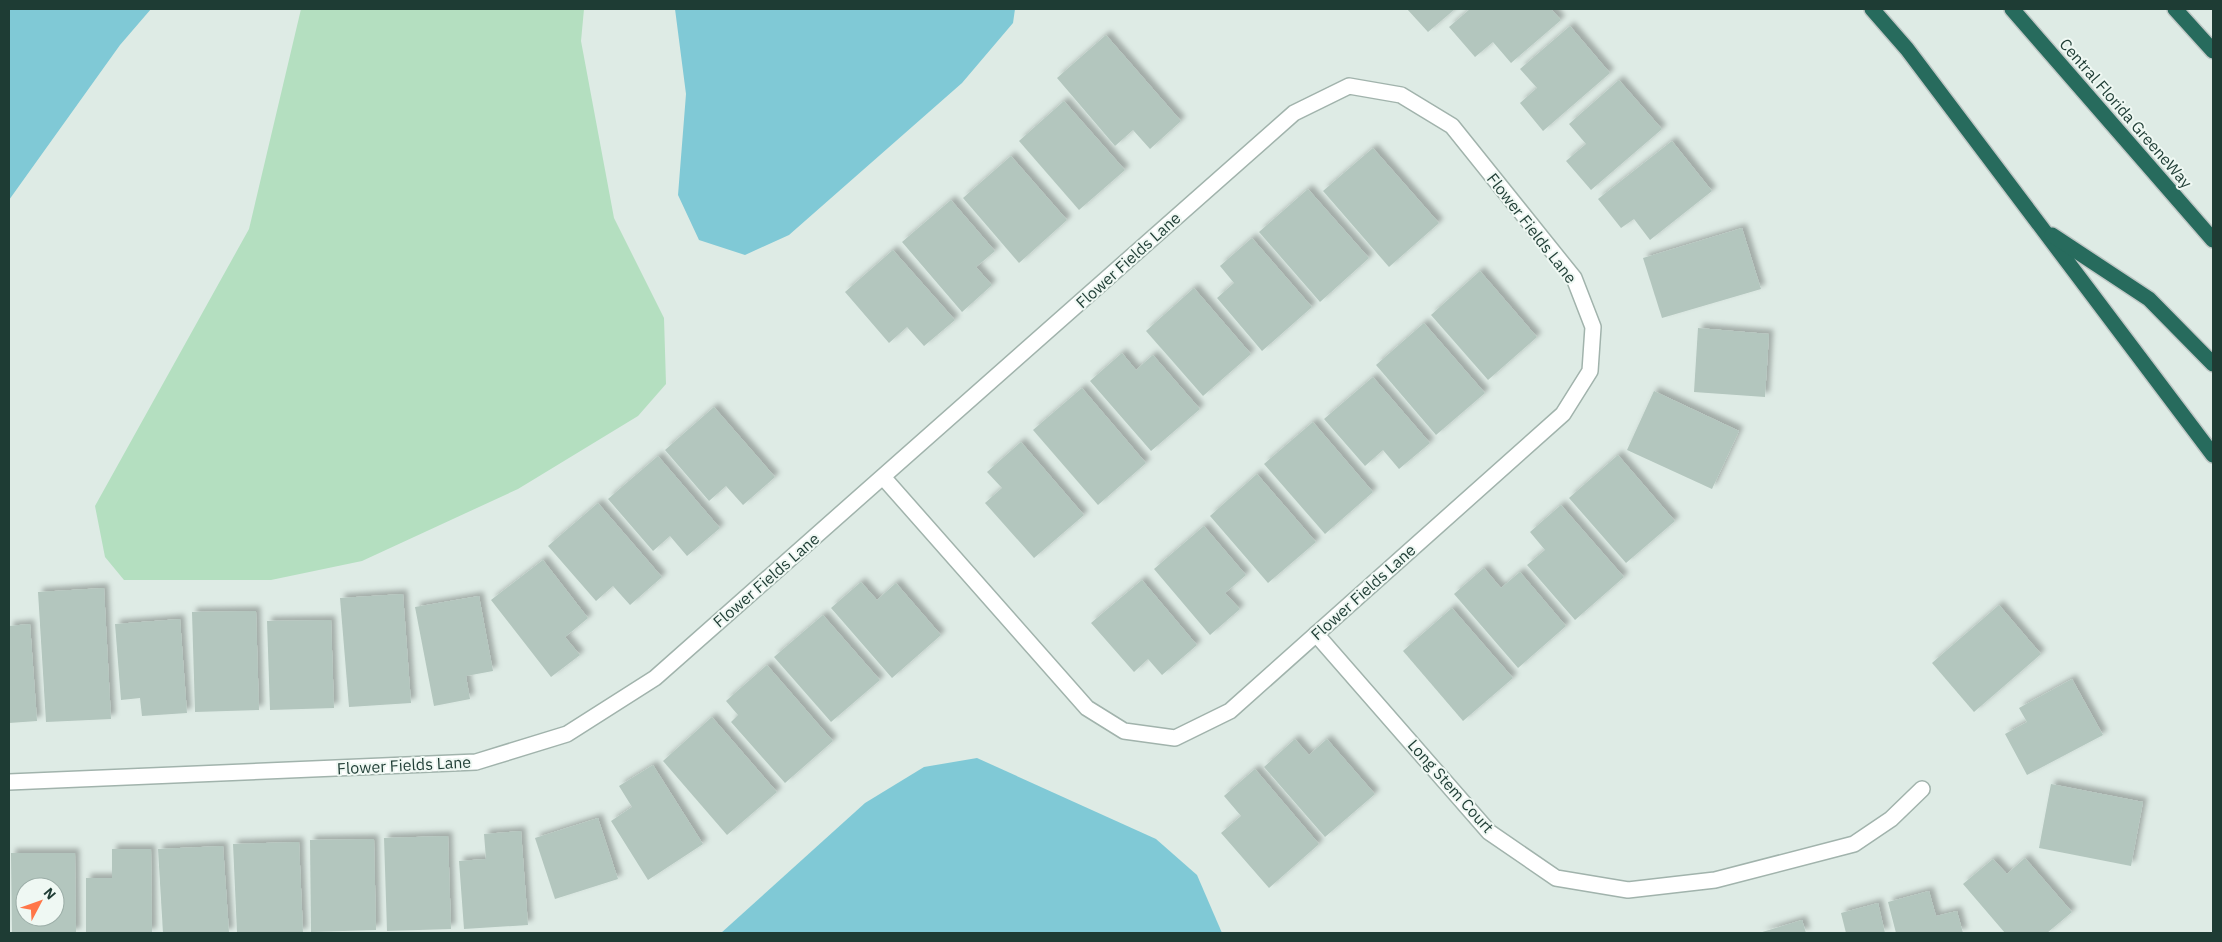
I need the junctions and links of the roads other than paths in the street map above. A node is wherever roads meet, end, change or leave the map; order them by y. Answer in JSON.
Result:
{"nodes":[{"id":1,"x":1872,"y":9,"type":"edge"},
{"id":2,"x":2012,"y":9,"type":"edge"},
{"id":3,"x":2175,"y":9,"type":"edge"},
{"id":4,"x":2213,"y":52,"type":"edge"},
{"id":5,"x":2043,"y":229,"type":"junction"},
{"id":6,"x":2213,"y":240,"type":"edge"},
{"id":7,"x":2213,"y":364,"type":"edge"},
{"id":8,"x":2213,"y":455,"type":"edge"},
{"id":9,"x":883,"y":477,"type":"junction"},
{"id":10,"x":1316,"y":634,"type":"junction"},
{"id":11,"x":9,"y":782,"type":"edge"},
{"id":12,"x":1922,"y":789,"type":"dead end"}],
"edges":[{"from":1,"to":5,"type":"highway"},
{"from":2,"to":6,"type":"highway","name":"Central Florida GreeneWay"},
{"from":3,"to":4,"type":"highway"},
{"from":5,"to":7,"type":"highway"},
{"from":5,"to":8,"type":"highway"},
{"from":9,"to":10,"type":"street","name":"Flower Fields Lane"},
{"from":9,"to":10,"type":"street","name":"Flower Fields Lane"},
{"from":9,"to":11,"type":"street","name":"Flower Fields Lane"},
{"from":10,"to":12,"type":"street","name":"Long Stem Court"}]}
